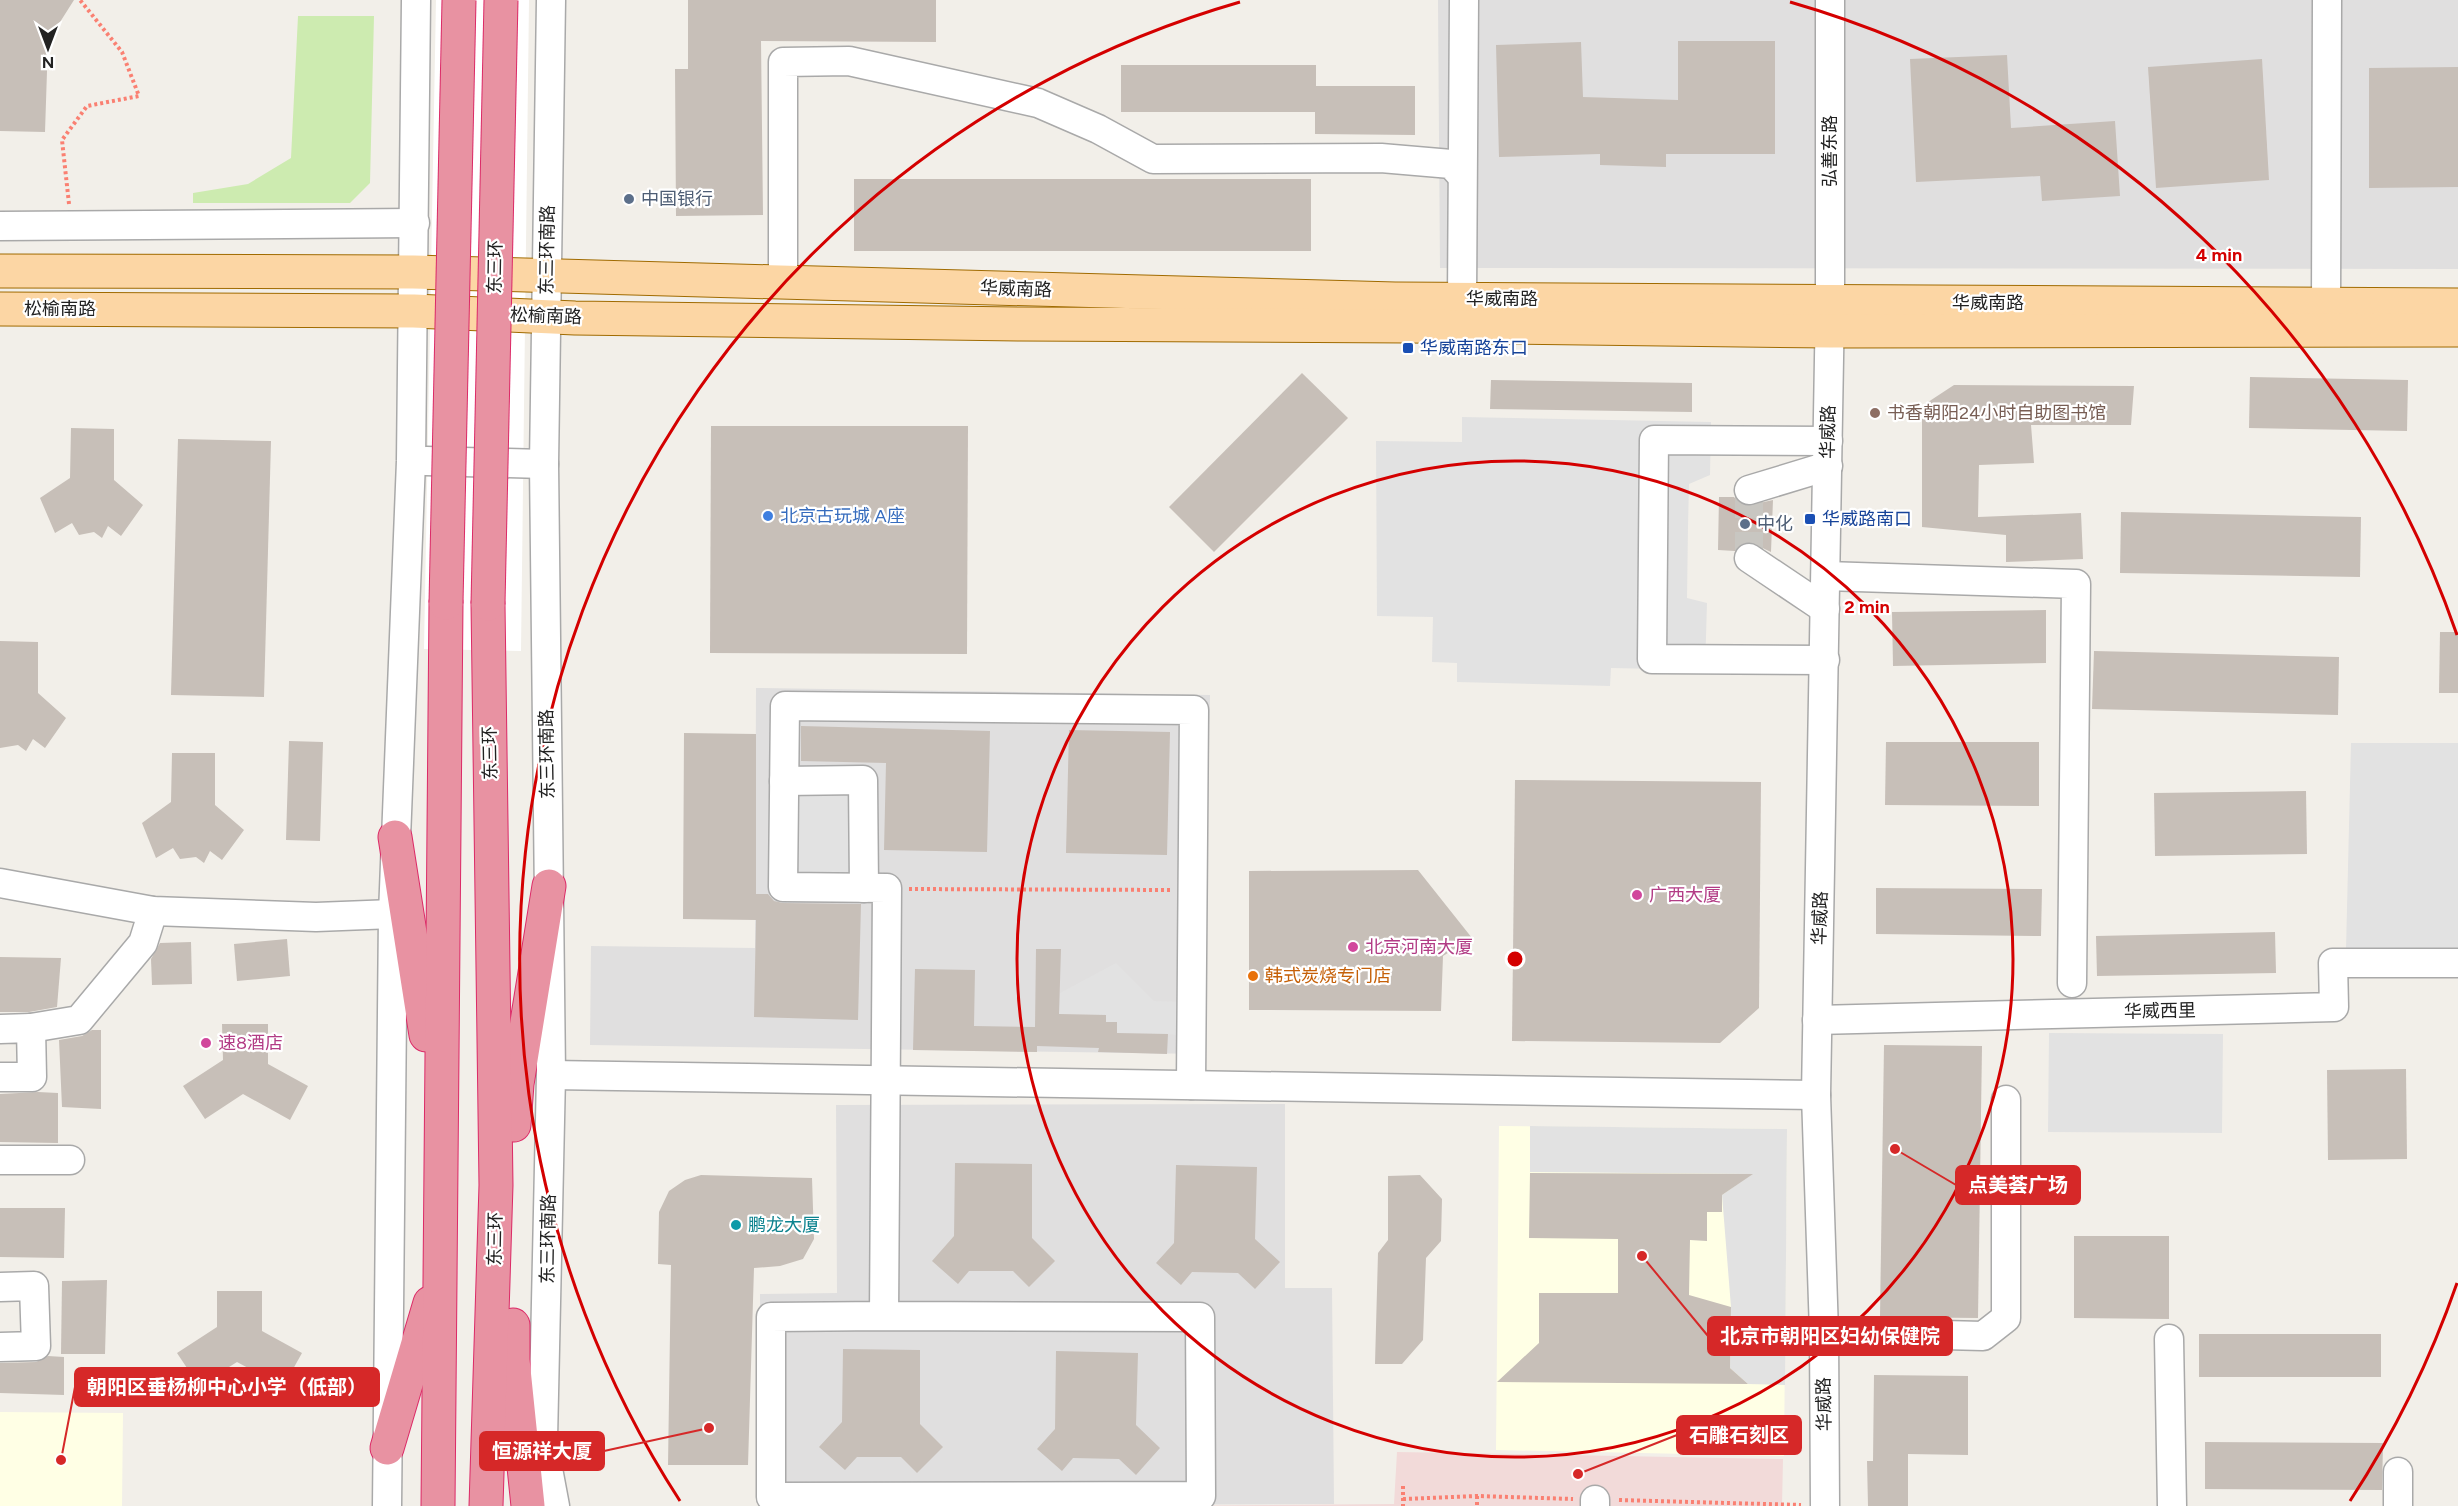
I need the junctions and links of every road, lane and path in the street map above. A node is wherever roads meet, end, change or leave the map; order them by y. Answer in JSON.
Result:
{"nodes":[{"id":1,"x":80,"y":0,"type":"edge"},
{"id":2,"x":416,"y":0,"type":"edge"},
{"id":3,"x":459,"y":0,"type":"edge"},
{"id":4,"x":501,"y":0,"type":"edge"},
{"id":5,"x":551,"y":0,"type":"edge"},
{"id":6,"x":1464,"y":0,"type":"edge"},
{"id":7,"x":1830,"y":0,"type":"edge"},
{"id":8,"x":2328,"y":0,"type":"edge"},
{"id":9,"x":1462,"y":176,"type":"junction"},
{"id":10,"x":415,"y":222,"type":"junction"},
{"id":11,"x":71,"y":225,"type":"junction"},
{"id":12,"x":0,"y":226,"type":"edge"},
{"id":13,"x":0,"y":271,"type":"edge"},
{"id":14,"x":414,"y":272,"type":"junction"},
{"id":15,"x":547,"y":276,"type":"junction"},
{"id":16,"x":783,"y":283,"type":"junction"},
{"id":17,"x":1462,"y":299,"type":"junction"},
{"id":18,"x":2326,"y":305,"type":"junction"},
{"id":19,"x":2458,"y":305,"type":"edge"},
{"id":20,"x":0,"y":309,"type":"edge"},
{"id":21,"x":414,"y":311,"type":"junction"},
{"id":22,"x":546,"y":316,"type":"junction"},
{"id":23,"x":1830,"y":316,"type":"junction"},
{"id":24,"x":1021,"y":324,"type":"joint"},
{"id":25,"x":2458,"y":330,"type":"edge"},
{"id":26,"x":1828,"y":453,"type":"junction"},
{"id":27,"x":411,"y":461,"type":"junction"},
{"id":28,"x":544,"y":464,"type":"junction"},
{"id":29,"x":1749,"y":490,"type":"dead end"},
{"id":30,"x":1749,"y":558,"type":"dead end"},
{"id":31,"x":1826,"y":576,"type":"junction"},
{"id":32,"x":1825,"y":609,"type":"junction"},
{"id":33,"x":1825,"y":660,"type":"junction"},
{"id":34,"x":784,"y":781,"type":"junction"},
{"id":35,"x":395,"y":837,"type":"junction"},
{"id":36,"x":0,"y":883,"type":"edge"},
{"id":37,"x":549,"y":886,"type":"junction"},
{"id":38,"x":875,"y":888,"type":"junction"},
{"id":39,"x":1192,"y":891,"type":"junction"},
{"id":40,"x":153,"y":911,"type":"junction"},
{"id":41,"x":393,"y":914,"type":"junction"},
{"id":42,"x":2458,"y":963,"type":"edge"},
{"id":43,"x":2072,"y":983,"type":"dead end"},
{"id":44,"x":1817,"y":1020,"type":"junction"},
{"id":45,"x":31,"y":1028,"type":"junction"},
{"id":46,"x":0,"y":1029,"type":"edge"},
{"id":47,"x":551,"y":1075,"type":"junction"},
{"id":48,"x":0,"y":1077,"type":"edge"},
{"id":49,"x":885,"y":1080,"type":"junction"},
{"id":50,"x":1191,"y":1085,"type":"junction"},
{"id":51,"x":1815,"y":1095,"type":"junction"},
{"id":52,"x":2006,"y":1100,"type":"dead end"},
{"id":53,"x":440,"y":1128,"type":"junction"},
{"id":54,"x":0,"y":1160,"type":"edge"},
{"id":55,"x":70,"y":1160,"type":"dead end"},
{"id":56,"x":496,"y":1185,"type":"junction"},
{"id":57,"x":495,"y":1259,"type":"junction"},
{"id":58,"x":442,"y":1264,"type":"junction"},
{"id":59,"x":0,"y":1287,"type":"edge"},
{"id":60,"x":884,"y":1316,"type":"junction"},
{"id":61,"x":1824,"y":1332,"type":"junction"},
{"id":62,"x":2169,"y":1339,"type":"dead end"},
{"id":63,"x":0,"y":1347,"type":"edge"},
{"id":64,"x":543,"y":1439,"type":"junction"},
{"id":65,"x":387,"y":1448,"type":"junction"},
{"id":66,"x":2398,"y":1472,"type":"dead end"},
{"id":67,"x":1402,"y":1486,"type":"dead end"},
{"id":68,"x":1477,"y":1496,"type":"dead end"},
{"id":69,"x":369,"y":1506,"type":"edge"},
{"id":70,"x":387,"y":1506,"type":"edge"},
{"id":71,"x":438,"y":1506,"type":"edge"},
{"id":72,"x":486,"y":1506,"type":"edge"},
{"id":73,"x":529,"y":1506,"type":"edge"},
{"id":74,"x":555,"y":1506,"type":"edge"},
{"id":75,"x":1403,"y":1506,"type":"edge"},
{"id":76,"x":1477,"y":1506,"type":"edge"},
{"id":77,"x":1825,"y":1506,"type":"edge"},
{"id":78,"x":2172,"y":1506,"type":"edge"},
{"id":79,"x":2398,"y":1506,"type":"edge"}],
"edges":[{"from":1,"to":11,"type":"path"},
{"from":2,"to":10,"type":"street"},
{"from":3,"to":53,"type":"highway","bridge":true},
{"from":4,"to":56,"type":"highway","name":"东三环","bridge":true},
{"from":5,"to":15,"type":"street","name":"东三环南路"},
{"from":6,"to":9,"type":"street"},
{"from":7,"to":23,"type":"street","name":"弘善东路"},
{"from":8,"to":18,"type":"street"},
{"from":9,"to":16,"type":"street"},
{"from":9,"to":17,"type":"street"},
{"from":10,"to":11,"type":"street"},
{"from":10,"to":14,"type":"street"},
{"from":11,"to":12,"type":"street"},
{"from":13,"to":14,"type":"main road"},
{"from":14,"to":15,"type":"main road","name":"华威南路"},
{"from":14,"to":21,"type":"street"},
{"from":15,"to":16,"type":"main road","name":"华威南路"},
{"from":15,"to":22,"type":"street","name":"东三环南路"},
{"from":16,"to":17,"type":"main road","name":"华威南路"},
{"from":17,"to":23,"type":"main road","name":"华威南路"},
{"from":18,"to":19,"type":"main road","name":"华威南路"},
{"from":18,"to":23,"type":"main road","name":"华威南路"},
{"from":20,"to":21,"type":"main road","name":"松榆南路"},
{"from":21,"to":22,"type":"main road","name":"松榆南路"},
{"from":21,"to":27,"type":"street"},
{"from":22,"to":24,"type":"main road","name":"松榆南路"},
{"from":22,"to":28,"type":"street","name":"东三环南路"},
{"from":23,"to":24,"type":"main road","name":"华威南路"},
{"from":23,"to":25,"type":"main road","name":"华威南路"},
{"from":23,"to":26,"type":"street","name":"华威路"},
{"from":26,"to":29,"type":"street"},
{"from":26,"to":31,"type":"street","name":"华威路"},
{"from":26,"to":33,"type":"street"},
{"from":27,"to":28,"type":"street"},
{"from":27,"to":35,"type":"street"},
{"from":28,"to":37,"type":"street","name":"东三环南路"},
{"from":30,"to":32,"type":"street"},
{"from":31,"to":32,"type":"street","name":"华威路"},
{"from":31,"to":43,"type":"street"},
{"from":32,"to":33,"type":"street","name":"华威路"},
{"from":33,"to":44,"type":"street","name":"华威路"},
{"from":34,"to":38,"type":"street"},
{"from":34,"to":38,"type":"street"},
{"from":34,"to":39,"type":"street"},
{"from":35,"to":41,"type":"street"},
{"from":35,"to":53,"type":"highway"},
{"from":36,"to":40,"type":"street"},
{"from":37,"to":47,"type":"street","name":"东三环南路"},
{"from":37,"to":56,"type":"highway"},
{"from":38,"to":39,"type":"path"},
{"from":38,"to":49,"type":"street"},
{"from":39,"to":50,"type":"street"},
{"from":40,"to":41,"type":"street"},
{"from":40,"to":45,"type":"street"},
{"from":41,"to":65,"type":"street"},
{"from":42,"to":44,"type":"street","name":"华威西里"},
{"from":44,"to":51,"type":"street","name":"华威路"},
{"from":45,"to":46,"type":"street"},
{"from":45,"to":48,"type":"street"},
{"from":47,"to":49,"type":"street"},
{"from":47,"to":64,"type":"street","name":"东三环南路"},
{"from":49,"to":50,"type":"street"},
{"from":49,"to":60,"type":"street"},
{"from":50,"to":51,"type":"street"},
{"from":51,"to":61,"type":"street","name":"华威路"},
{"from":52,"to":61,"type":"street"},
{"from":53,"to":58,"type":"highway"},
{"from":54,"to":55,"type":"street"},
{"from":56,"to":57,"type":"highway","name":"东三环"},
{"from":57,"to":72,"type":"highway","name":"东三环"},
{"from":57,"to":73,"type":"highway"},
{"from":58,"to":65,"type":"highway"},
{"from":58,"to":71,"type":"highway"},
{"from":59,"to":63,"type":"street"},
{"from":60,"to":60,"type":"street"},
{"from":61,"to":77,"type":"street","name":"华威路"},
{"from":62,"to":78,"type":"street"},
{"from":64,"to":73,"type":"street","name":"东三环南路"},
{"from":64,"to":74,"type":"street"},
{"from":65,"to":69,"type":"street"},
{"from":65,"to":70,"type":"street"},
{"from":66,"to":79,"type":"street"},
{"from":67,"to":75,"type":"path"},
{"from":68,"to":76,"type":"path"}]}
